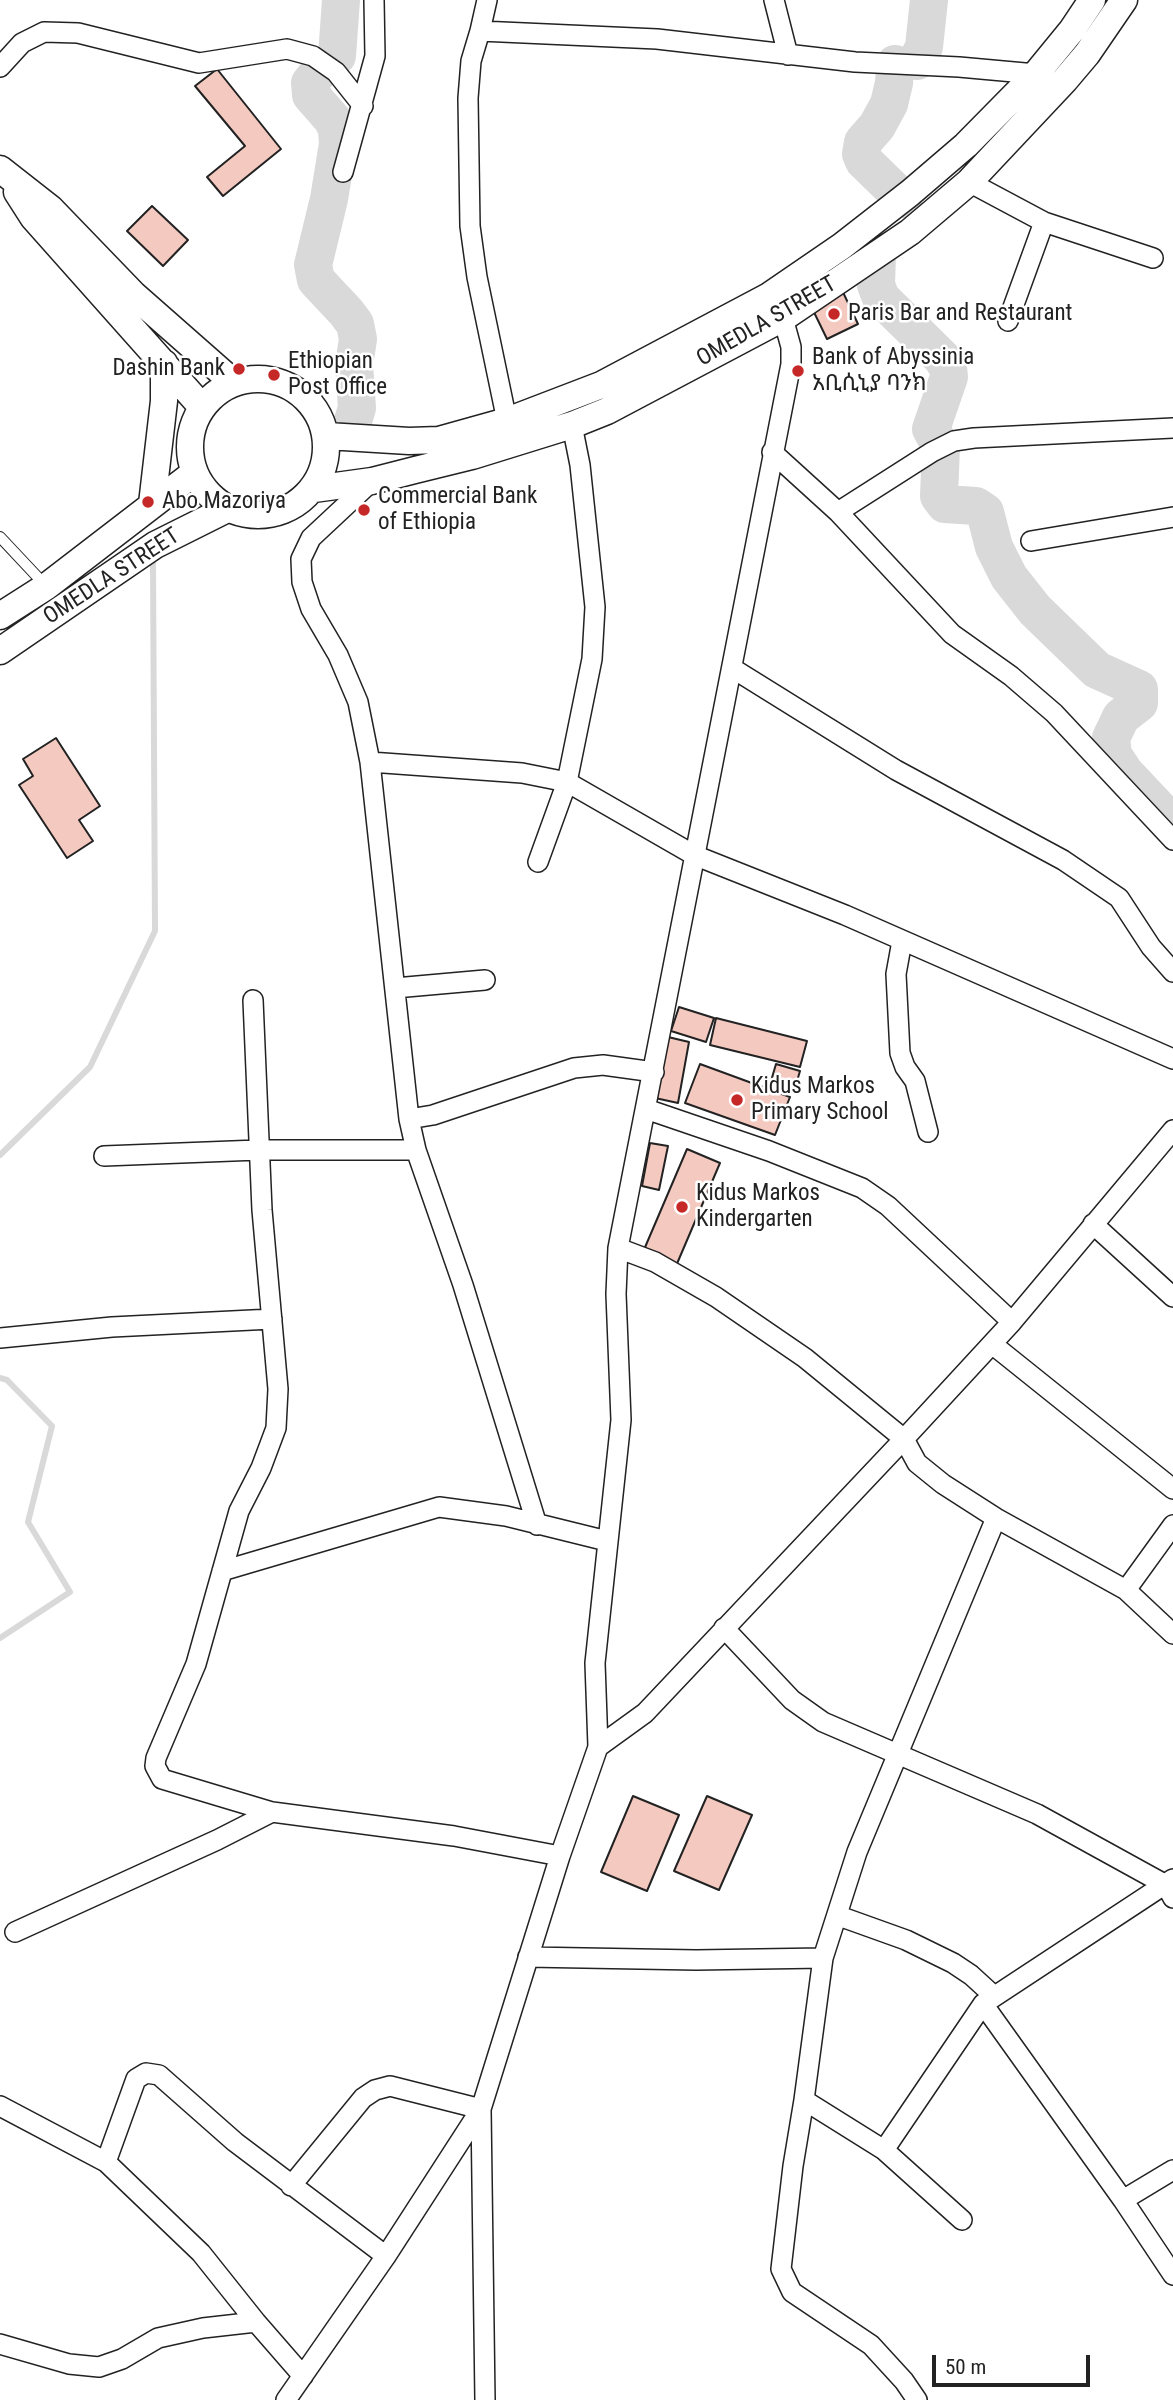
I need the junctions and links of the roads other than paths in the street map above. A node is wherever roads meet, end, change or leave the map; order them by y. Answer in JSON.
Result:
{"nodes":[{"id":1,"x":374,"y":0,"type":"edge"},
{"id":2,"x":487,"y":0,"type":"edge"},
{"id":3,"x":774,"y":0,"type":"edge"},
{"id":4,"x":1092,"y":0,"type":"edge"},
{"id":5,"x":1124,"y":0,"type":"edge"},
{"id":6,"x":480,"y":31,"type":"junction"},
{"id":7,"x":788,"y":55,"type":"junction"},
{"id":8,"x":0,"y":67,"type":"edge"},
{"id":9,"x":1036,"y":74,"type":"junction"},
{"id":10,"x":363,"y":106,"type":"junction"},
{"id":11,"x":3,"y":172,"type":"edge"},
{"id":12,"x":343,"y":172,"type":"dead end"},
{"id":13,"x":969,"y":182,"type":"junction"},
{"id":14,"x":1044,"y":222,"type":"junction"},
{"id":15,"x":1153,"y":258,"type":"dead end"},
{"id":16,"x":769,"y":296,"type":"junction"},
{"id":17,"x":783,"y":318,"type":"junction"},
{"id":18,"x":1008,"y":321,"type":"dead end"},
{"id":19,"x":164,"y":363,"type":"junction"},
{"id":20,"x":234,"y":383,"type":"junction"},
{"id":21,"x":202,"y":407,"type":"junction"},
{"id":22,"x":507,"y":421,"type":"junction"},
{"id":23,"x":572,"y":425,"type":"junction"},
{"id":24,"x":1173,"y":428,"type":"edge"},
{"id":25,"x":327,"y":436,"type":"junction"},
{"id":26,"x":772,"y":452,"type":"junction"},
{"id":27,"x":194,"y":473,"type":"junction"},
{"id":28,"x":372,"y":481,"type":"junction"},
{"id":29,"x":314,"y":489,"type":"junction"},
{"id":30,"x":152,"y":504,"type":"junction"},
{"id":31,"x":227,"y":509,"type":"junction"},
{"id":32,"x":838,"y":512,"type":"junction"},
{"id":33,"x":1173,"y":517,"type":"edge"},
{"id":34,"x":0,"y":537,"type":"edge"},
{"id":35,"x":1031,"y":541,"type":"dead end"},
{"id":36,"x":47,"y":586,"type":"junction"},
{"id":37,"x":0,"y":616,"type":"edge"},
{"id":38,"x":0,"y":652,"type":"edge"},
{"id":39,"x":732,"y":668,"type":"junction"},
{"id":40,"x":370,"y":762,"type":"junction"},
{"id":41,"x":567,"y":782,"type":"junction"},
{"id":42,"x":1173,"y":840,"type":"edge"},
{"id":43,"x":694,"y":855,"type":"junction"},
{"id":44,"x":538,"y":862,"type":"dead end"},
{"id":45,"x":902,"y":941,"type":"junction"},
{"id":46,"x":1173,"y":972,"type":"edge"},
{"id":47,"x":485,"y":980,"type":"dead end"},
{"id":48,"x":395,"y":988,"type":"junction"},
{"id":49,"x":253,"y":1000,"type":"dead end"},
{"id":50,"x":1173,"y":1059,"type":"edge"},
{"id":51,"x":654,"y":1072,"type":"junction"},
{"id":52,"x":646,"y":1109,"type":"junction"},
{"id":53,"x":409,"y":1119,"type":"junction"},
{"id":54,"x":1173,"y":1130,"type":"edge"},
{"id":55,"x":928,"y":1132,"type":"dead end"},
{"id":56,"x":258,"y":1150,"type":"junction"},
{"id":57,"x":416,"y":1150,"type":"junction"},
{"id":58,"x":104,"y":1156,"type":"dead end"},
{"id":59,"x":1093,"y":1224,"type":"junction"},
{"id":60,"x":618,"y":1248,"type":"junction"},
{"id":61,"x":1173,"y":1297,"type":"edge"},
{"id":62,"x":272,"y":1319,"type":"junction"},
{"id":63,"x":1012,"y":1322,"type":"junction"},
{"id":64,"x":0,"y":1338,"type":"edge"},
{"id":65,"x":992,"y":1344,"type":"junction"},
{"id":66,"x":904,"y":1439,"type":"junction"},
{"id":67,"x":1173,"y":1489,"type":"edge"},
{"id":68,"x":996,"y":1518,"type":"junction"},
{"id":69,"x":537,"y":1525,"type":"junction"},
{"id":70,"x":1173,"y":1525,"type":"edge"},
{"id":71,"x":607,"y":1541,"type":"junction"},
{"id":72,"x":222,"y":1571,"type":"junction"},
{"id":73,"x":1126,"y":1590,"type":"junction"},
{"id":74,"x":724,"y":1628,"type":"junction"},
{"id":75,"x":1173,"y":1633,"type":"edge"},
{"id":76,"x":598,"y":1747,"type":"junction"},
{"id":77,"x":897,"y":1753,"type":"junction"},
{"id":78,"x":272,"y":1812,"type":"junction"},
{"id":79,"x":561,"y":1856,"type":"junction"},
{"id":80,"x":1171,"y":1887,"type":"edge"},
{"id":81,"x":839,"y":1916,"type":"junction"},
{"id":82,"x":15,"y":1932,"type":"dead end"},
{"id":83,"x":528,"y":1957,"type":"junction"},
{"id":84,"x":823,"y":1958,"type":"junction"},
{"id":85,"x":988,"y":2000,"type":"junction"},
{"id":86,"x":804,"y":2101,"type":"junction"},
{"id":87,"x":0,"y":2106,"type":"edge"},
{"id":88,"x":481,"y":2109,"type":"junction"},
{"id":89,"x":884,"y":2150,"type":"junction"},
{"id":90,"x":106,"y":2162,"type":"junction"},
{"id":91,"x":1173,"y":2170,"type":"edge"},
{"id":92,"x":291,"y":2186,"type":"junction"},
{"id":93,"x":1124,"y":2200,"type":"junction"},
{"id":94,"x":962,"y":2220,"type":"dead end"},
{"id":95,"x":386,"y":2256,"type":"junction"},
{"id":96,"x":1173,"y":2275,"type":"edge"},
{"id":97,"x":256,"y":2322,"type":"junction"},
{"id":98,"x":0,"y":2344,"type":"edge"},
{"id":99,"x":303,"y":2376,"type":"junction"},
{"id":100,"x":286,"y":2400,"type":"edge"},
{"id":101,"x":485,"y":2400,"type":"edge"},
{"id":102,"x":917,"y":2400,"type":"edge"}],
"edges":[{"from":1,"to":10,"type":"street"},
{"from":2,"to":6,"type":"street"},
{"from":3,"to":7,"type":"street"},
{"from":4,"to":9,"type":"main road"},
{"from":5,"to":13,"type":"main road","name":"OMEDLA STREET"},
{"from":6,"to":7,"type":"street"},
{"from":6,"to":22,"type":"street"},
{"from":7,"to":9,"type":"street"},
{"from":8,"to":10,"type":"street"},
{"from":9,"to":16,"type":"main road"},
{"from":10,"to":12,"type":"street"},
{"from":11,"to":19,"type":"main road"},
{"from":11,"to":20,"type":"main road"},
{"from":13,"to":14,"type":"street"},
{"from":13,"to":17,"type":"main road","name":"OMEDLA STREET"},
{"from":14,"to":15,"type":"street"},
{"from":14,"to":18,"type":"street"},
{"from":16,"to":17,"type":"street"},
{"from":16,"to":22,"type":"main road"},
{"from":17,"to":23,"type":"main road","name":"OMEDLA STREET"},
{"from":17,"to":26,"type":"street"},
{"from":19,"to":21,"type":"main road"},
{"from":19,"to":30,"type":"main road"},
{"from":20,"to":21,"type":"main road"},
{"from":20,"to":25,"type":"main road"},
{"from":21,"to":27,"type":"main road"},
{"from":22,"to":25,"type":"main road"},
{"from":23,"to":28,"type":"main road","name":"OMEDLA STREET"},
{"from":23,"to":41,"type":"street"},
{"from":24,"to":32,"type":"street"},
{"from":25,"to":29,"type":"main road"},
{"from":26,"to":32,"type":"street"},
{"from":26,"to":39,"type":"street"},
{"from":27,"to":30,"type":"main road","name":"OMEDLA STREET"},
{"from":27,"to":31,"type":"main road"},
{"from":28,"to":29,"type":"main road","name":"OMEDLA STREET"},
{"from":28,"to":40,"type":"street"},
{"from":29,"to":31,"type":"main road"},
{"from":30,"to":36,"type":"main road","name":"OMEDLA STREET"},
{"from":31,"to":38,"type":"main road","name":"OMEDLA STREET"},
{"from":32,"to":42,"type":"street"},
{"from":33,"to":35,"type":"street"},
{"from":34,"to":36,"type":"lane"},
{"from":36,"to":37,"type":"main road","name":"OMEDLA STREET"},
{"from":39,"to":43,"type":"street"},
{"from":39,"to":46,"type":"street"},
{"from":40,"to":41,"type":"street"},
{"from":40,"to":48,"type":"street"},
{"from":41,"to":43,"type":"street"},
{"from":41,"to":44,"type":"street"},
{"from":43,"to":45,"type":"street"},
{"from":43,"to":51,"type":"street"},
{"from":45,"to":50,"type":"street"},
{"from":45,"to":55,"type":"street"},
{"from":47,"to":48,"type":"street"},
{"from":48,"to":53,"type":"street"},
{"from":49,"to":56,"type":"street"},
{"from":51,"to":52,"type":"street"},
{"from":51,"to":53,"type":"street"},
{"from":52,"to":60,"type":"street"},
{"from":52,"to":63,"type":"street"},
{"from":53,"to":57,"type":"street"},
{"from":54,"to":59,"type":"street"},
{"from":56,"to":57,"type":"street"},
{"from":56,"to":58,"type":"street"},
{"from":56,"to":62,"type":"street"},
{"from":57,"to":69,"type":"street"},
{"from":59,"to":61,"type":"street"},
{"from":59,"to":63,"type":"street"},
{"from":60,"to":66,"type":"street"},
{"from":60,"to":71,"type":"street"},
{"from":62,"to":64,"type":"street"},
{"from":62,"to":72,"type":"street"},
{"from":63,"to":65,"type":"street"},
{"from":65,"to":66,"type":"street"},
{"from":65,"to":67,"type":"street"},
{"from":66,"to":68,"type":"street"},
{"from":66,"to":74,"type":"street"},
{"from":68,"to":73,"type":"street"},
{"from":68,"to":77,"type":"street"},
{"from":69,"to":71,"type":"street"},
{"from":69,"to":72,"type":"street"},
{"from":70,"to":73,"type":"street"},
{"from":71,"to":76,"type":"street"},
{"from":72,"to":78,"type":"street"},
{"from":73,"to":75,"type":"street"},
{"from":74,"to":76,"type":"street"},
{"from":74,"to":77,"type":"street"},
{"from":76,"to":79,"type":"street"},
{"from":77,"to":80,"type":"street"},
{"from":77,"to":81,"type":"street"},
{"from":78,"to":79,"type":"street"},
{"from":78,"to":82,"type":"street"},
{"from":79,"to":83,"type":"street"},
{"from":80,"to":85,"type":"street"},
{"from":81,"to":84,"type":"street"},
{"from":81,"to":85,"type":"street"},
{"from":83,"to":84,"type":"street"},
{"from":83,"to":88,"type":"street"},
{"from":84,"to":86,"type":"street"},
{"from":85,"to":89,"type":"street"},
{"from":85,"to":93,"type":"street"},
{"from":86,"to":89,"type":"street"},
{"from":86,"to":102,"type":"street"},
{"from":87,"to":90,"type":"street"},
{"from":88,"to":92,"type":"street"},
{"from":88,"to":95,"type":"street"},
{"from":88,"to":101,"type":"street"},
{"from":89,"to":94,"type":"street"},
{"from":90,"to":92,"type":"street"},
{"from":90,"to":97,"type":"street"},
{"from":91,"to":93,"type":"street"},
{"from":92,"to":95,"type":"street"},
{"from":93,"to":96,"type":"street"},
{"from":95,"to":99,"type":"street"},
{"from":97,"to":98,"type":"street"},
{"from":97,"to":99,"type":"street"},
{"from":99,"to":100,"type":"street"}]}
